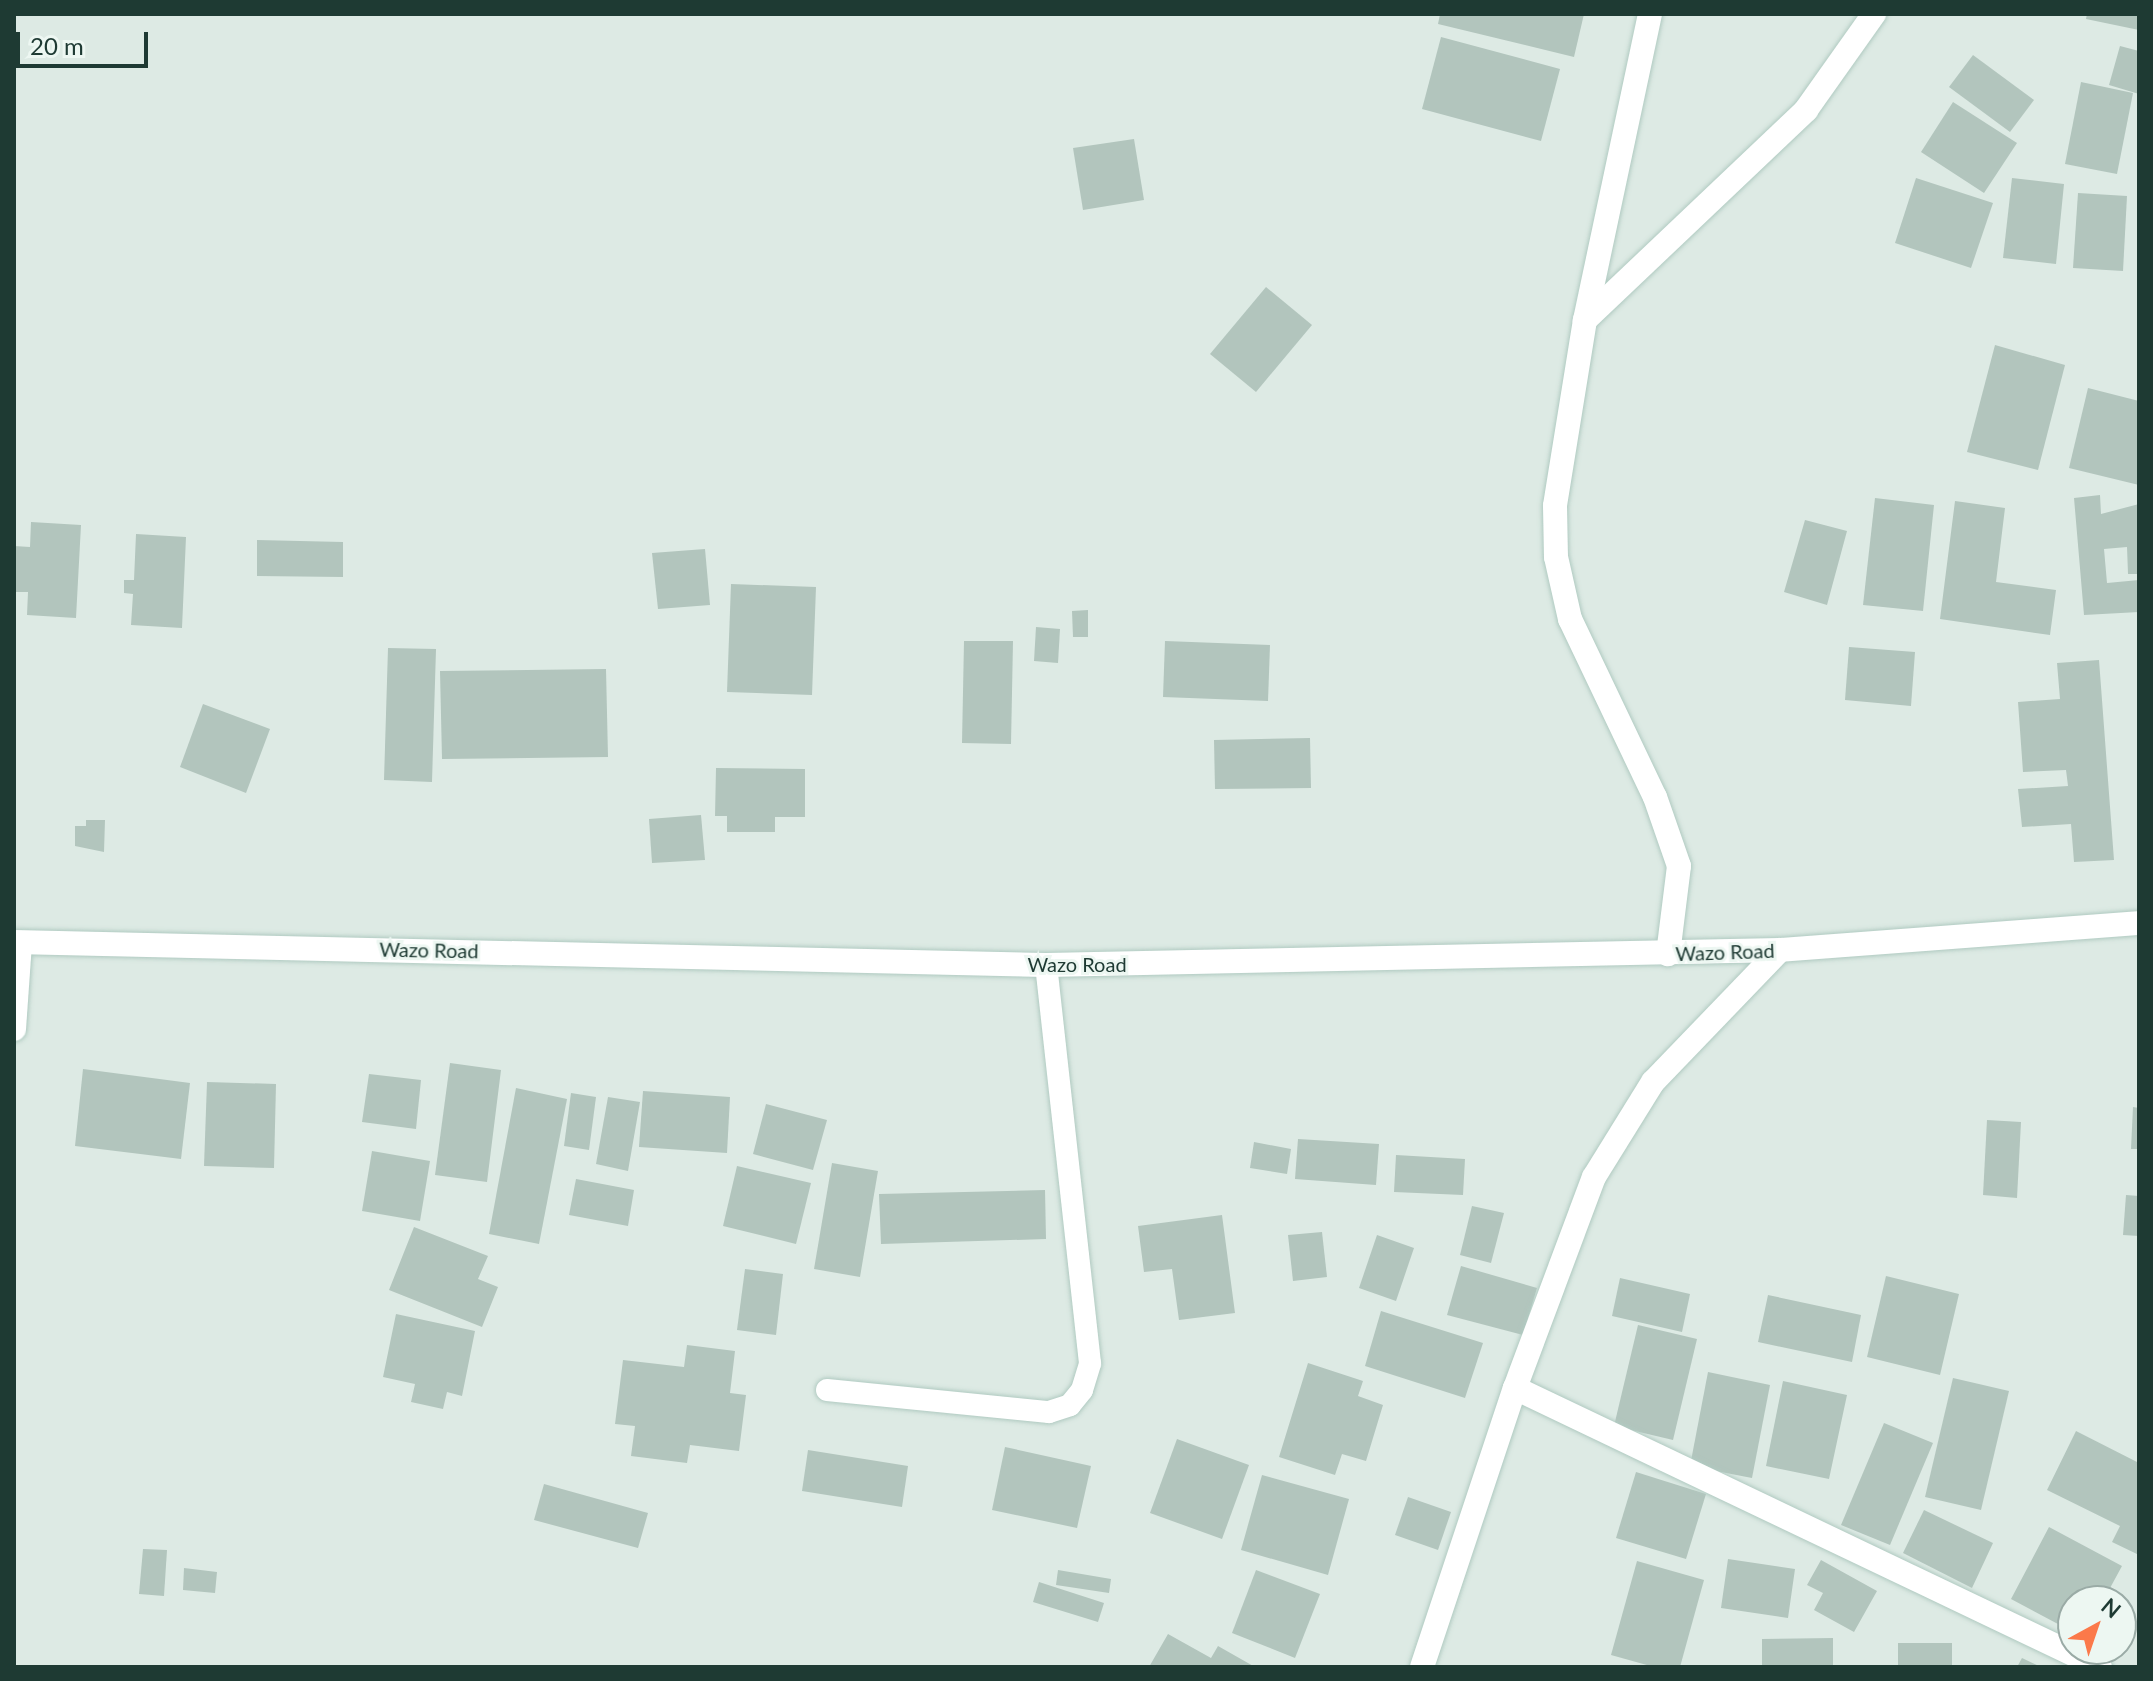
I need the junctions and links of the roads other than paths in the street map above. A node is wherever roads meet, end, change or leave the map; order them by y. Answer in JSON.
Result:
{"nodes":[{"id":1,"x":1650,"y":14,"type":"edge"},
{"id":2,"x":1874,"y":14,"type":"edge"},
{"id":3,"x":1585,"y":320,"type":"junction"},
{"id":4,"x":2139,"y":923,"type":"edge"},
{"id":5,"x":17,"y":942,"type":"edge"},
{"id":6,"x":1780,"y":950,"type":"junction"},
{"id":7,"x":1668,"y":954,"type":"junction"},
{"id":8,"x":1046,"y":965,"type":"junction"},
{"id":9,"x":14,"y":1029,"type":"edge"},
{"id":10,"x":1515,"y":1388,"type":"junction"},
{"id":11,"x":827,"y":1390,"type":"dead end"},
{"id":12,"x":1422,"y":1667,"type":"edge"},
{"id":13,"x":2100,"y":1667,"type":"edge"}],
"edges":[{"from":1,"to":3,"type":"street"},
{"from":2,"to":3,"type":"street"},
{"from":3,"to":7,"type":"street"},
{"from":4,"to":6,"type":"street","name":"Wazo Road"},
{"from":5,"to":8,"type":"street","name":"Wazo Road"},
{"from":5,"to":9,"type":"street"},
{"from":6,"to":7,"type":"street","name":"Wazo Road"},
{"from":6,"to":10,"type":"street"},
{"from":7,"to":8,"type":"street","name":"Wazo Road"},
{"from":8,"to":11,"type":"lane"},
{"from":10,"to":12,"type":"street"},
{"from":10,"to":13,"type":"street"}]}
